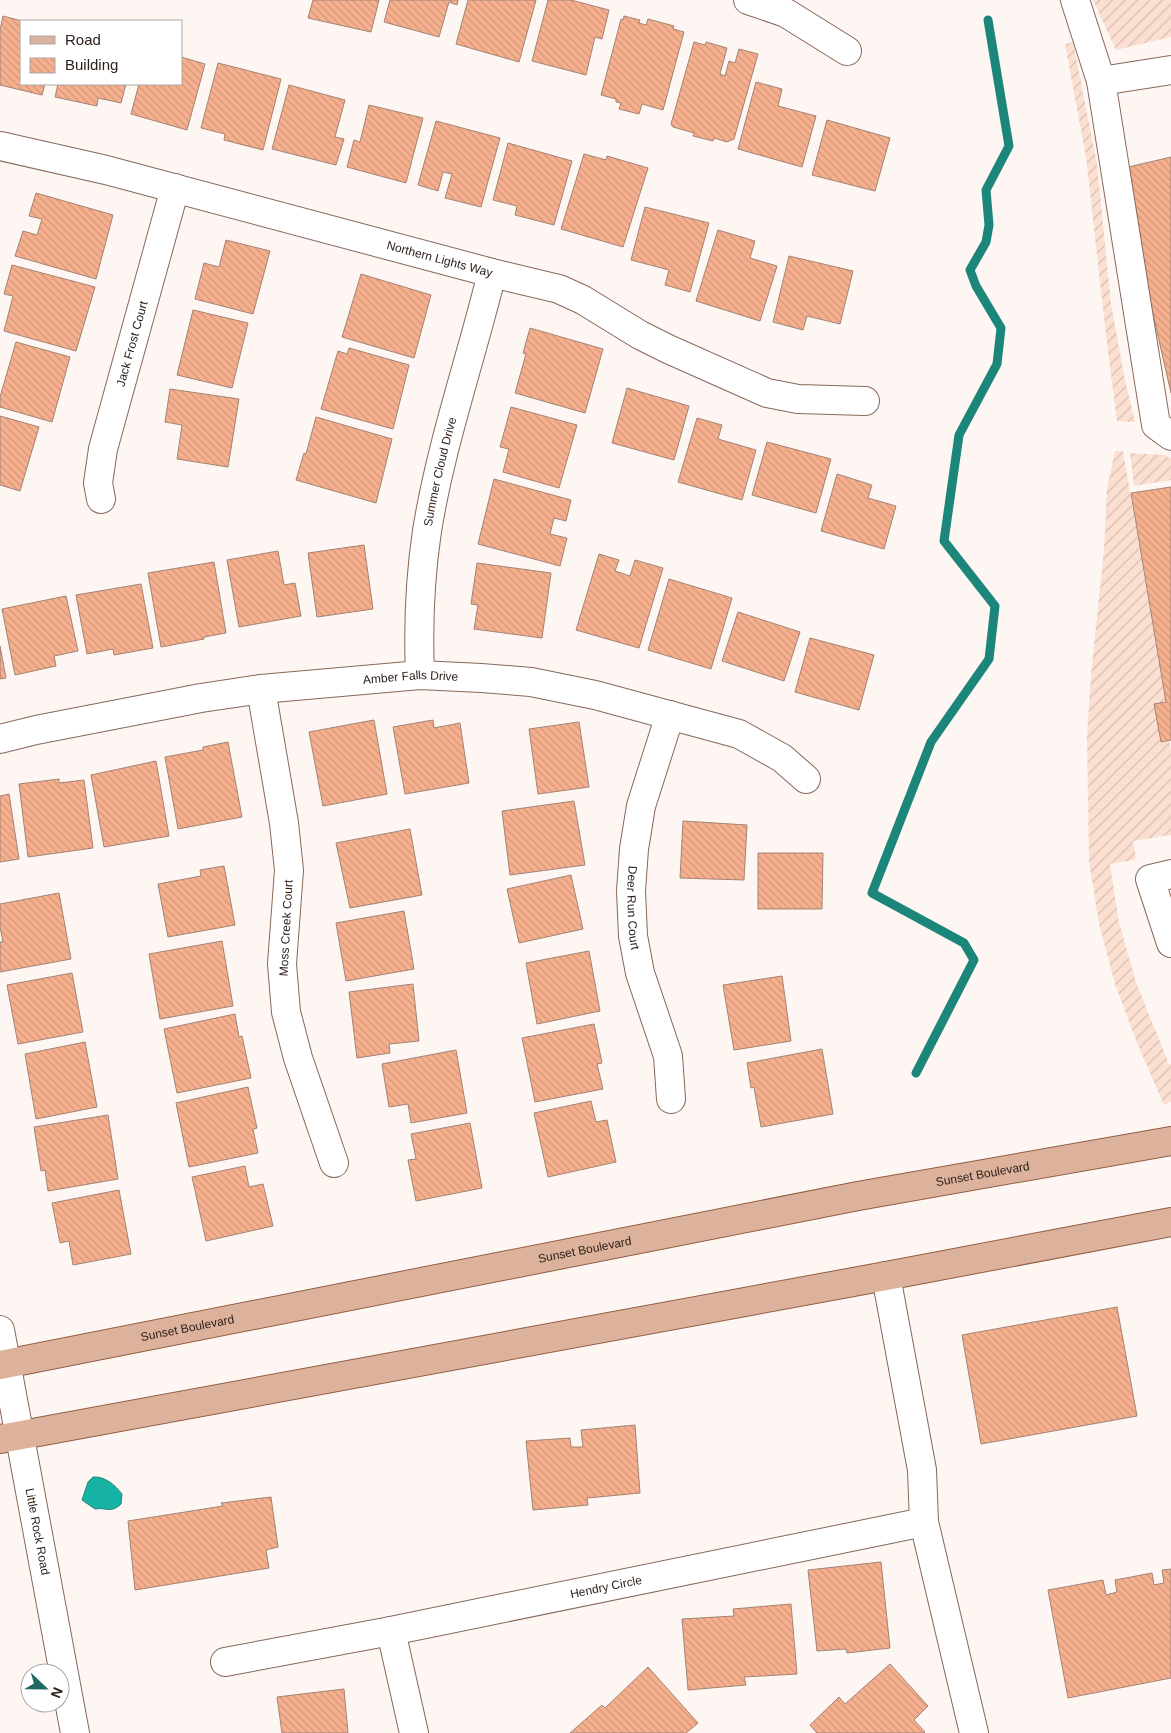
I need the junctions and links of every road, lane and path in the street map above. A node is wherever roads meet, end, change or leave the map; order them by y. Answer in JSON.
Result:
{"nodes":[{"id":1,"x":748,"y":0,"type":"edge"},
{"id":2,"x":1075,"y":0,"type":"edge"},
{"id":3,"x":848,"y":51,"type":"dead end"},
{"id":4,"x":1171,"y":70,"type":"edge"},
{"id":5,"x":1101,"y":81,"type":"junction"},
{"id":6,"x":0,"y":146,"type":"edge"},
{"id":7,"x":174,"y":188,"type":"junction"},
{"id":8,"x":492,"y":273,"type":"junction"},
{"id":9,"x":865,"y":401,"type":"dead end"},
{"id":10,"x":1171,"y":436,"type":"edge"},
{"id":11,"x":102,"y":499,"type":"dead end"},
{"id":12,"x":420,"y":675,"type":"junction"},
{"id":13,"x":261,"y":689,"type":"junction"},
{"id":14,"x":670,"y":714,"type":"junction"},
{"id":15,"x":0,"y":739,"type":"edge"},
{"id":16,"x":806,"y":779,"type":"dead end"},
{"id":17,"x":1171,"y":874,"type":"edge"},
{"id":18,"x":1171,"y":943,"type":"edge"},
{"id":19,"x":671,"y":1099,"type":"dead end"},
{"id":20,"x":1171,"y":1141,"type":"edge"},
{"id":21,"x":334,"y":1163,"type":"dead end"},
{"id":22,"x":1171,"y":1222,"type":"edge"},
{"id":23,"x":886,"y":1276,"type":"junction"},
{"id":24,"x":0,"y":1330,"type":"edge"},
{"id":25,"x":3,"y":1364,"type":"edge"},
{"id":26,"x":10,"y":1438,"type":"edge"},
{"id":27,"x":924,"y":1522,"type":"junction"},
{"id":28,"x":391,"y":1630,"type":"junction"},
{"id":29,"x":225,"y":1662,"type":"dead end"},
{"id":30,"x":75,"y":1733,"type":"edge"},
{"id":31,"x":414,"y":1733,"type":"edge"},
{"id":32,"x":974,"y":1733,"type":"edge"}],
"edges":[{"from":1,"to":3,"type":"street"},
{"from":2,"to":5,"type":"street"},
{"from":4,"to":5,"type":"street"},
{"from":5,"to":10,"type":"street"},
{"from":6,"to":7,"type":"street","name":"Northern Lights Way"},
{"from":7,"to":8,"type":"street","name":"Northern Lights Way"},
{"from":7,"to":11,"type":"street","name":"Jack Frost Court"},
{"from":8,"to":9,"type":"street","name":"Northern Lights Way"},
{"from":8,"to":12,"type":"street","name":"Summer Cloud Drive"},
{"from":12,"to":13,"type":"street","name":"Amber Falls Drive"},
{"from":12,"to":14,"type":"street","name":"Amber Falls Drive"},
{"from":13,"to":15,"type":"street","name":"Amber Falls Drive"},
{"from":13,"to":21,"type":"street","name":"Moss Creek Court"},
{"from":14,"to":16,"type":"street","name":"Amber Falls Drive"},
{"from":14,"to":19,"type":"street","name":"Deer Run Court"},
{"from":17,"to":18,"type":"street"},
{"from":20,"to":25,"type":"main road","name":"Sunset Boulevard"},
{"from":22,"to":23,"type":"main road"},
{"from":23,"to":26,"type":"main road"},
{"from":23,"to":27,"type":"street"},
{"from":24,"to":25,"type":"street","name":"Little Rock Road"},
{"from":25,"to":26,"type":"street","name":"Little Rock Road"},
{"from":26,"to":30,"type":"street","name":"Little Rock Road"},
{"from":27,"to":28,"type":"street","name":"Hendry Circle"},
{"from":27,"to":32,"type":"street"},
{"from":28,"to":29,"type":"street","name":"Hendry Circle"},
{"from":28,"to":31,"type":"street"}]}
